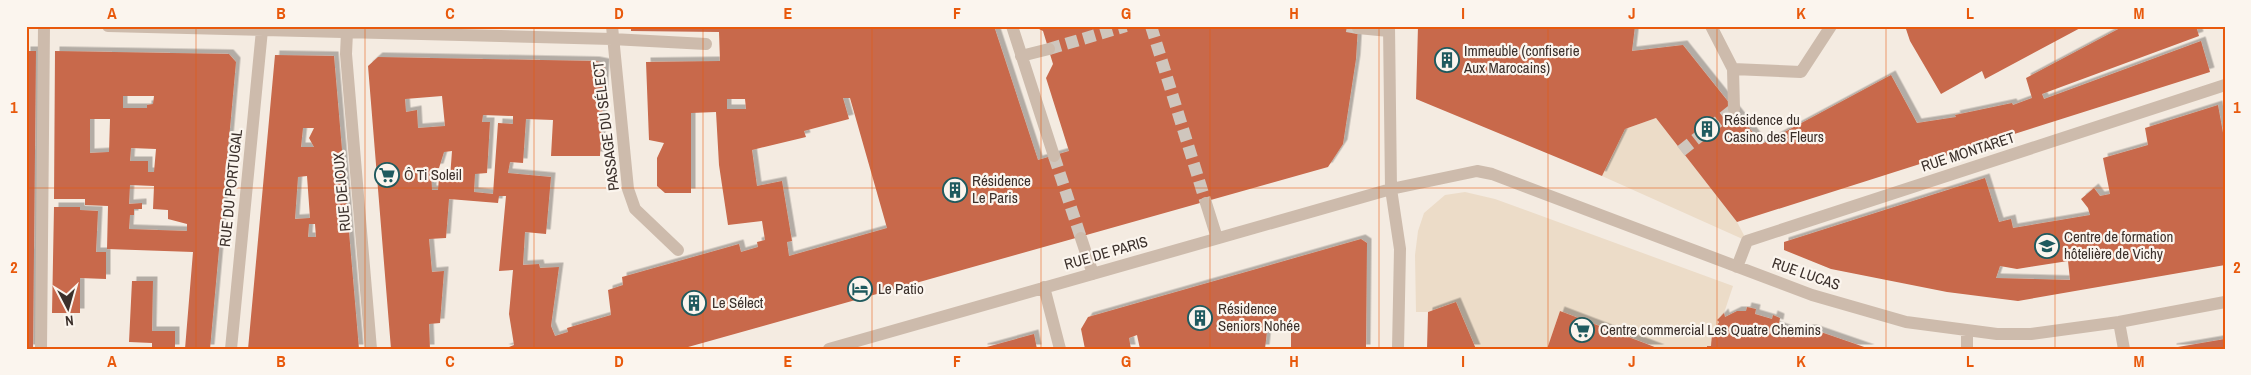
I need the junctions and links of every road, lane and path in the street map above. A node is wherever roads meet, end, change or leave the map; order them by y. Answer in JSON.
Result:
{"nodes":[{"id":1,"x":44,"y":26,"type":"edge"},
{"id":2,"x":108,"y":26,"type":"edge"},
{"id":3,"x":1012,"y":26,"type":"edge"},
{"id":4,"x":1711,"y":26,"type":"edge"},
{"id":5,"x":1831,"y":26,"type":"edge"},
{"id":6,"x":1358,"y":28,"type":"dead end"},
{"id":7,"x":315,"y":29,"type":"edge"},
{"id":8,"x":1389,"y":29,"type":"edge"},
{"id":9,"x":262,"y":30,"type":"junction"},
{"id":10,"x":347,"y":32,"type":"junction"},
{"id":11,"x":612,"y":33,"type":"edge"},
{"id":12,"x":706,"y":44,"type":"dead end"},
{"id":13,"x":1049,"y":49,"type":"tunnel mouth"},
{"id":14,"x":1021,"y":56,"type":"junction"},
{"id":15,"x":1733,"y":69,"type":"junction"},
{"id":16,"x":2225,"y":85,"type":"edge"},
{"id":17,"x":1734,"y":109,"type":"dead end"},
{"id":18,"x":1054,"y":156,"type":"tunnel mouth"},
{"id":19,"x":1391,"y":189,"type":"junction"},
{"id":20,"x":1206,"y":203,"type":"tunnel mouth"},
{"id":21,"x":1081,"y":238,"type":"tunnel mouth"},
{"id":22,"x":1217,"y":238,"type":"junction"},
{"id":23,"x":678,"y":250,"type":"dead end"},
{"id":24,"x":1737,"y":267,"type":"junction"},
{"id":25,"x":1093,"y":274,"type":"junction"},
{"id":26,"x":1044,"y":287,"type":"junction"},
{"id":27,"x":2225,"y":302,"type":"edge"},
{"id":28,"x":2119,"y":322,"type":"junction"},
{"id":29,"x":1967,"y":331,"type":"junction"},
{"id":30,"x":41,"y":349,"type":"edge"},
{"id":31,"x":232,"y":349,"type":"edge"},
{"id":32,"x":371,"y":349,"type":"edge"},
{"id":33,"x":829,"y":349,"type":"edge"},
{"id":34,"x":1060,"y":349,"type":"edge"},
{"id":35,"x":1398,"y":349,"type":"edge"},
{"id":36,"x":1967,"y":349,"type":"edge"},
{"id":37,"x":2124,"y":349,"type":"edge"}],
"edges":[{"from":1,"to":30,"type":"street"},
{"from":2,"to":9,"type":"street"},
{"from":3,"to":14,"type":"street"},
{"from":4,"to":15,"type":"street"},
{"from":5,"to":15,"type":"street"},
{"from":6,"to":8,"type":"street"},
{"from":7,"to":9,"type":"street"},
{"from":7,"to":10,"type":"street"},
{"from":8,"to":19,"type":"street"},
{"from":9,"to":31,"type":"street","name":"RUE DU PORTUGAL"},
{"from":10,"to":11,"type":"street"},
{"from":10,"to":32,"type":"street","name":"RUE DEJOUX"},
{"from":11,"to":12,"type":"street"},
{"from":11,"to":23,"type":"street","name":"PASSAGE DU SÉLECT"},
{"from":13,"to":14,"type":"street"},
{"from":14,"to":18,"type":"street"},
{"from":15,"to":17,"type":"street"},
{"from":16,"to":24,"type":"street","name":"RUE MONTARET"},
{"from":19,"to":22,"type":"street","name":"RUE DE PARIS"},
{"from":19,"to":24,"type":"street","name":"RUE LUCAS"},
{"from":19,"to":35,"type":"street"},
{"from":20,"to":22,"type":"street"},
{"from":21,"to":25,"type":"street"},
{"from":22,"to":25,"type":"street","name":"RUE DE PARIS"},
{"from":24,"to":29,"type":"street","name":"RUE LUCAS"},
{"from":25,"to":26,"type":"street","name":"RUE DE PARIS"},
{"from":26,"to":33,"type":"street","name":"RUE DE PARIS"},
{"from":26,"to":34,"type":"street"},
{"from":27,"to":28,"type":"street","name":"RUE LUCAS"},
{"from":28,"to":29,"type":"street","name":"RUE LUCAS"},
{"from":28,"to":37,"type":"street"},
{"from":29,"to":36,"type":"street"}]}
